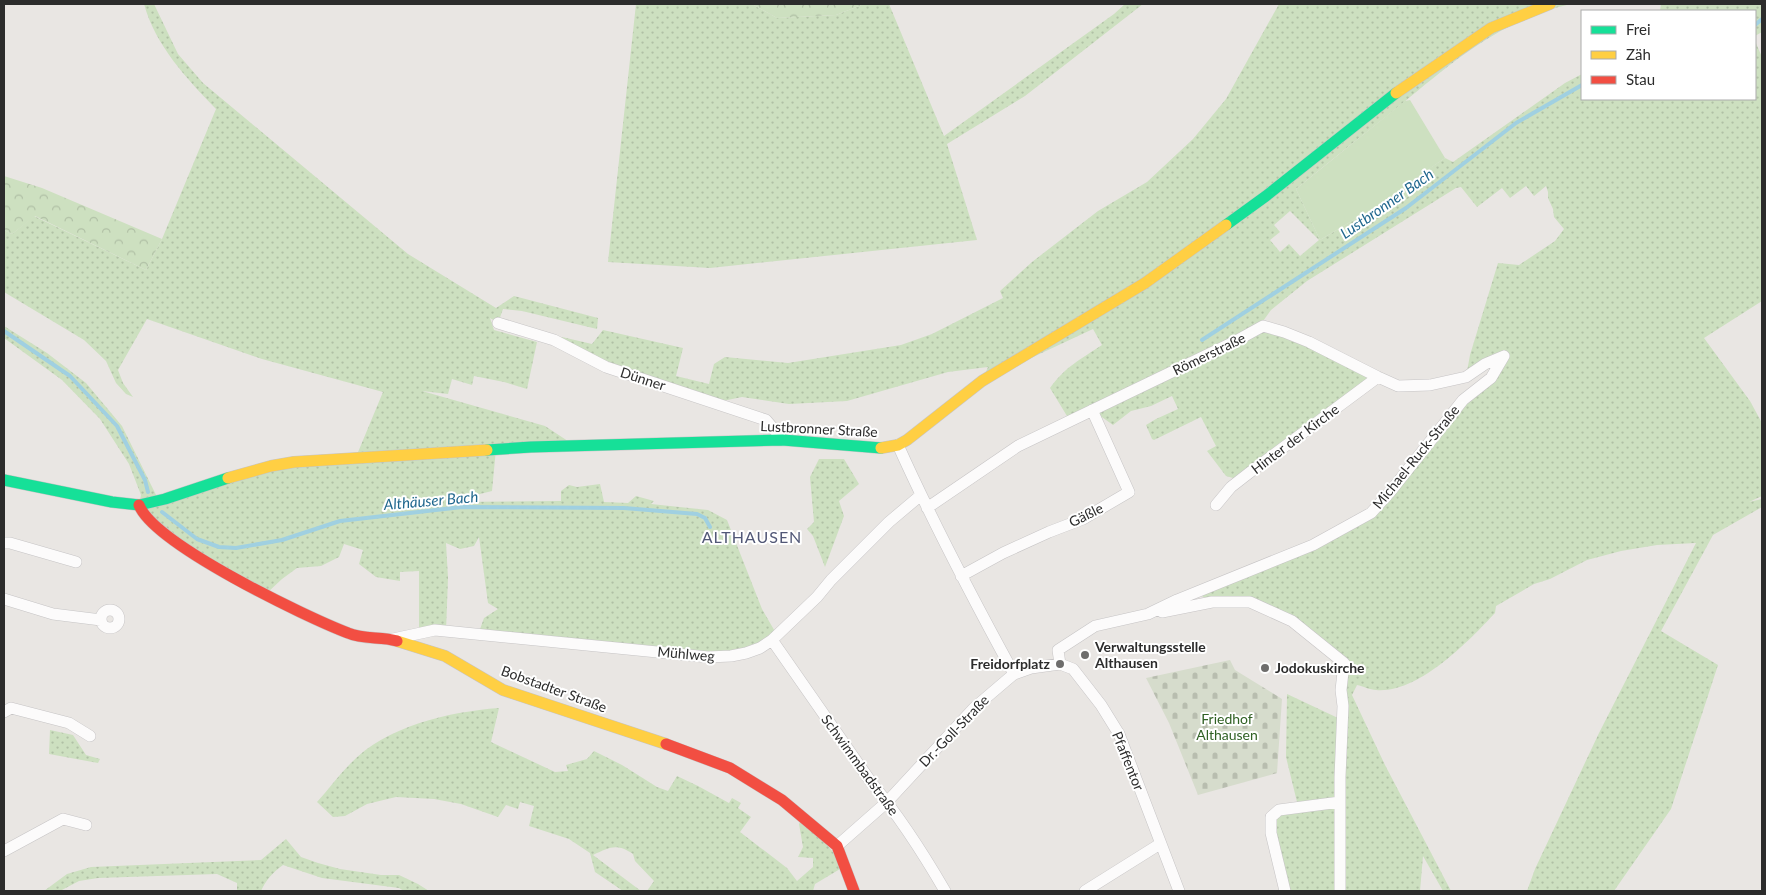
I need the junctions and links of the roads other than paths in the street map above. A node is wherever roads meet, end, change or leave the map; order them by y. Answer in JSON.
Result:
{"nodes":[{"id":1,"x":1550,"y":4,"type":"edge"},
{"id":2,"x":498,"y":322,"type":"dead end"},
{"id":3,"x":1504,"y":356,"type":"joint"},
{"id":4,"x":1378,"y":377,"type":"junction"},
{"id":5,"x":1092,"y":410,"type":"junction"},
{"id":6,"x":783,"y":440,"type":"junction"},
{"id":7,"x":898,"y":445,"type":"junction"},
{"id":8,"x":4,"y":480,"type":"edge"},
{"id":9,"x":920,"y":495,"type":"junction"},
{"id":10,"x":139,"y":505,"type":"junction"},
{"id":11,"x":1216,"y":505,"type":"dead end"},
{"id":12,"x":927,"y":508,"type":"junction"},
{"id":13,"x":4,"y":543,"type":"edge"},
{"id":14,"x":76,"y":562,"type":"dead end"},
{"id":15,"x":961,"y":576,"type":"junction"},
{"id":16,"x":4,"y":599,"type":"edge"},
{"id":17,"x":1148,"y":614,"type":"junction"},
{"id":18,"x":101,"y":620,"type":"dead end"},
{"id":19,"x":391,"y":640,"type":"junction"},
{"id":20,"x":772,"y":640,"type":"junction"},
{"id":21,"x":1060,"y":664,"type":"junction"},
{"id":22,"x":1014,"y":674,"type":"junction"},
{"id":23,"x":4,"y":712,"type":"edge"},
{"id":24,"x":90,"y":736,"type":"dead end"},
{"id":25,"x":888,"y":802,"type":"junction"},
{"id":26,"x":1340,"y":802,"type":"junction"},
{"id":27,"x":86,"y":825,"type":"dead end"},
{"id":28,"x":1160,"y":844,"type":"junction"},
{"id":29,"x":837,"y":846,"type":"junction"},
{"id":30,"x":4,"y":851,"type":"edge"},
{"id":31,"x":854,"y":891,"type":"edge"},
{"id":32,"x":946,"y":891,"type":"edge"},
{"id":33,"x":1085,"y":891,"type":"edge"},
{"id":34,"x":1179,"y":891,"type":"edge"},
{"id":35,"x":1285,"y":891,"type":"edge"},
{"id":36,"x":1340,"y":891,"type":"edge"}],
"edges":[{"from":1,"to":7,"type":"street","name":"Lustbronner Straße"},
{"from":2,"to":6,"type":"street","name":"Dünner"},
{"from":3,"to":4,"type":"street","name":"Römerstraße"},
{"from":3,"to":17,"type":"street","name":"Michael-Ruck-Straße"},
{"from":4,"to":5,"type":"street","name":"Römerstraße"},
{"from":4,"to":11,"type":"street","name":"Hinter der Kirche"},
{"from":5,"to":12,"type":"street","name":"Römerstraße"},
{"from":5,"to":15,"type":"street","name":"Gäßle"},
{"from":6,"to":7,"type":"street","name":"Lustbronner Straße"},
{"from":6,"to":10,"type":"street","name":"Lustbronner Straße"},
{"from":7,"to":9,"type":"street"},
{"from":8,"to":10,"type":"street","name":"Lustbronner Straße"},
{"from":9,"to":12,"type":"street"},
{"from":9,"to":20,"type":"street","name":"Mühlweg"},
{"from":10,"to":19,"type":"street","name":"Bobstadter Straße"},
{"from":12,"to":15,"type":"street"},
{"from":13,"to":14,"type":"street"},
{"from":15,"to":22,"type":"street"},
{"from":16,"to":18,"type":"street"},
{"from":17,"to":21,"type":"street","name":"Michael-Ruck-Straße"},
{"from":17,"to":26,"type":"street","name":"Michael-Ruck-Straße"},
{"from":19,"to":20,"type":"street","name":"Mühlweg"},
{"from":19,"to":29,"type":"street","name":"Bobstadter Straße"},
{"from":20,"to":25,"type":"street","name":"Schwimmbadstraße"},
{"from":21,"to":22,"type":"street"},
{"from":21,"to":28,"type":"street","name":"Pfaffentor"},
{"from":22,"to":25,"type":"street","name":"Dr.-Goll-Straße"},
{"from":23,"to":24,"type":"street"},
{"from":25,"to":29,"type":"street","name":"Dr.-Goll-Straße"},
{"from":25,"to":32,"type":"street","name":"Schwimmbadstraße"},
{"from":26,"to":35,"type":"street"},
{"from":26,"to":36,"type":"street","name":"Michael-Ruck-Straße"},
{"from":27,"to":30,"type":"street"},
{"from":28,"to":33,"type":"street"},
{"from":28,"to":34,"type":"street","name":"Pfaffentor"},
{"from":29,"to":31,"type":"street","name":"Bobstadter Straße"}]}
